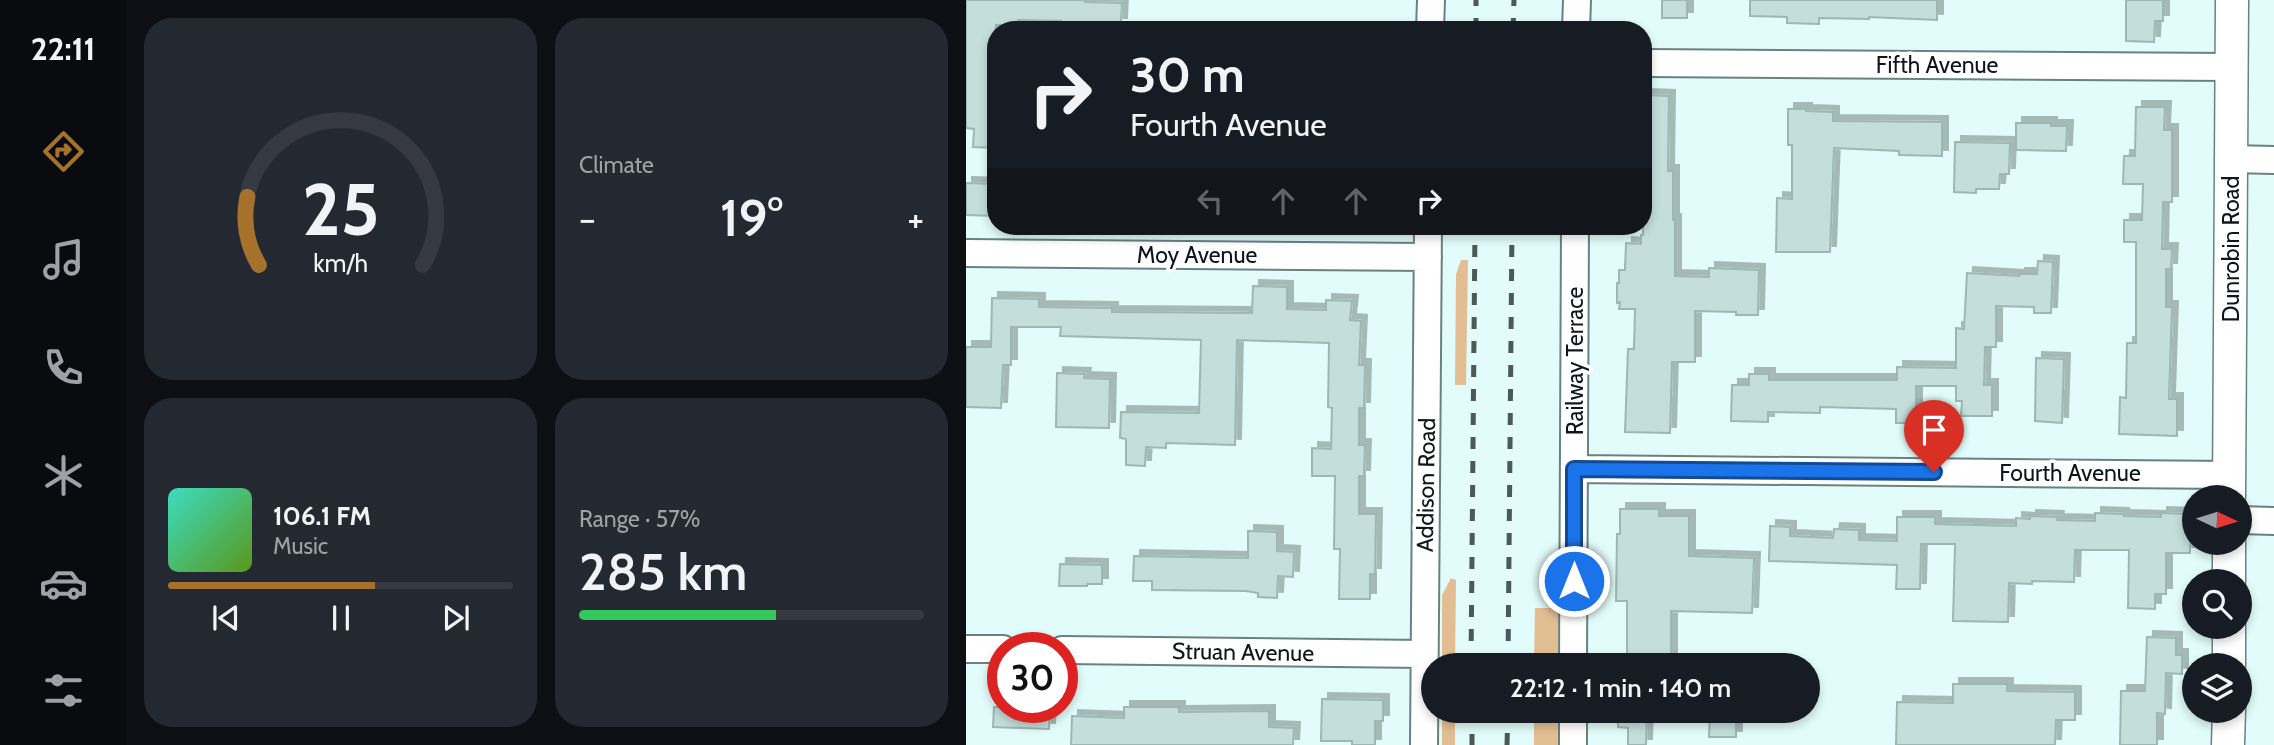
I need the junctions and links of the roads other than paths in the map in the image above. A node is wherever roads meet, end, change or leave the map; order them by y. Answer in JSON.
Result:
{"nodes":[{"id":1,"x":1431,"y":0,"type":"edge"},
{"id":2,"x":1577,"y":0,"type":"edge"},
{"id":3,"x":2232,"y":0,"type":"edge"},
{"id":4,"x":1430,"y":21,"type":"edge"},
{"id":5,"x":1576,"y":21,"type":"edge"},
{"id":6,"x":1652,"y":63,"type":"edge"},
{"id":7,"x":2232,"y":67,"type":"junction"},
{"id":8,"x":2231,"y":159,"type":"junction"},
{"id":9,"x":2274,"y":160,"type":"edge"},
{"id":10,"x":1428,"y":235,"type":"edge"},
{"id":11,"x":1575,"y":235,"type":"edge"},
{"id":12,"x":966,"y":253,"type":"edge"},
{"id":13,"x":1428,"y":257,"type":"junction"},
{"id":14,"x":1574,"y":469,"type":"junction"},
{"id":15,"x":2191,"y":485,"type":"edge"},
{"id":16,"x":2230,"y":485,"type":"edge"},
{"id":17,"x":2252,"y":520,"type":"edge"},
{"id":18,"x":2274,"y":521,"type":"edge"},
{"id":19,"x":966,"y":649,"type":"edge"},
{"id":20,"x":987,"y":649,"type":"edge"},
{"id":21,"x":1078,"y":650,"type":"edge"},
{"id":22,"x":1424,"y":653,"type":"edge"},
{"id":23,"x":1573,"y":653,"type":"edge"},
{"id":24,"x":1421,"y":654,"type":"edge"},
{"id":25,"x":1424,"y":723,"type":"edge"},
{"id":26,"x":1573,"y":723,"type":"edge"},
{"id":27,"x":2228,"y":723,"type":"edge"},
{"id":28,"x":1424,"y":745,"type":"edge"},
{"id":29,"x":1573,"y":745,"type":"edge"},
{"id":30,"x":2228,"y":745,"type":"edge"}],
"edges":[{"from":1,"to":4,"type":"street"},
{"from":2,"to":5,"type":"street"},
{"from":3,"to":7,"type":"street","name":"Dunrobin Road"},
{"from":6,"to":7,"type":"street","name":"Fifth Avenue"},
{"from":7,"to":8,"type":"street","name":"Dunrobin Road"},
{"from":8,"to":9,"type":"street"},
{"from":8,"to":16,"type":"street","name":"Dunrobin Road"},
{"from":10,"to":13,"type":"street","name":"Addison Road"},
{"from":11,"to":14,"type":"street","name":"Railway Terrace"},
{"from":12,"to":13,"type":"street","name":"Moy Avenue"},
{"from":13,"to":22,"type":"street","name":"Addison Road"},
{"from":14,"to":15,"type":"street","name":"Fourth Avenue"},
{"from":14,"to":23,"type":"street","name":"Railway Terrace"},
{"from":17,"to":18,"type":"street"},
{"from":19,"to":20,"type":"street"},
{"from":21,"to":24,"type":"street","name":"Struan Avenue"},
{"from":25,"to":28,"type":"street","name":"Addison Road"},
{"from":26,"to":29,"type":"street"},
{"from":27,"to":30,"type":"street"}]}
